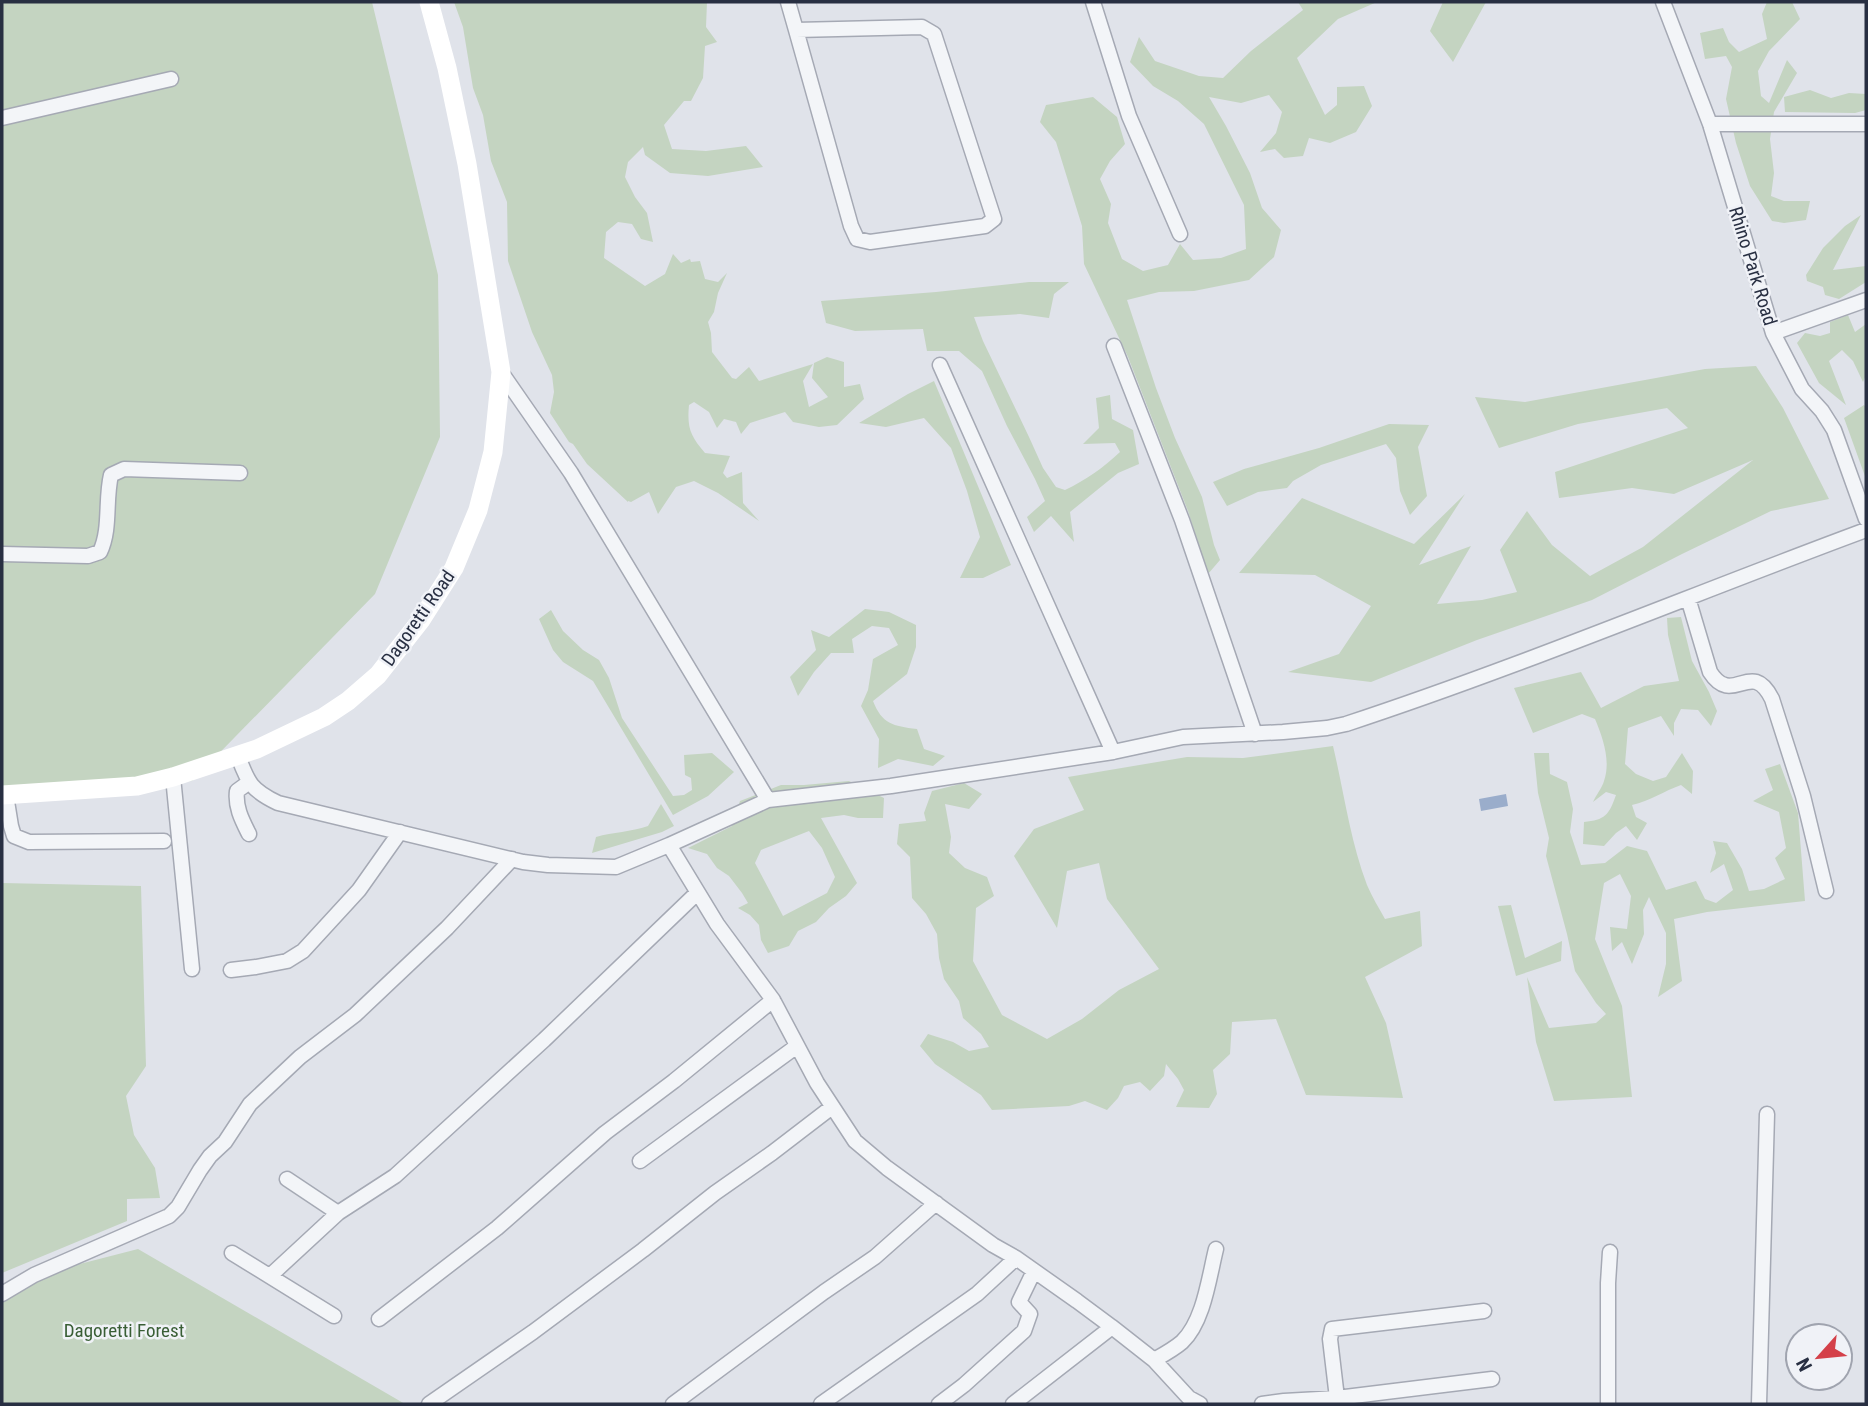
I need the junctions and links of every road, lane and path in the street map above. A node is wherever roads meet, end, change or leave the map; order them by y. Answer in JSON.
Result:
{"nodes":[{"id":1,"x":429,"y":2,"type":"edge"},
{"id":2,"x":788,"y":2,"type":"edge"},
{"id":3,"x":1093,"y":2,"type":"edge"},
{"id":4,"x":1663,"y":2,"type":"edge"},
{"id":5,"x":796,"y":30,"type":"junction"},
{"id":6,"x":171,"y":79,"type":"dead end"},
{"id":7,"x":2,"y":118,"type":"edge"},
{"id":8,"x":1710,"y":124,"type":"junction"},
{"id":9,"x":1866,"y":124,"type":"edge"},
{"id":10,"x":1180,"y":234,"type":"dead end"},
{"id":11,"x":1866,"y":300,"type":"edge"},
{"id":12,"x":1773,"y":333,"type":"junction"},
{"id":13,"x":1114,"y":346,"type":"dead end"},
{"id":14,"x":940,"y":365,"type":"dead end"},
{"id":15,"x":501,"y":372,"type":"junction"},
{"id":16,"x":240,"y":472,"type":"dead end"},
{"id":17,"x":1866,"y":519,"type":"edge"},
{"id":18,"x":1866,"y":530,"type":"edge"},
{"id":19,"x":2,"y":554,"type":"edge"},
{"id":20,"x":1688,"y":598,"type":"junction"},
{"id":21,"x":1255,"y":734,"type":"junction"},
{"id":22,"x":1113,"y":752,"type":"junction"},
{"id":23,"x":238,"y":756,"type":"junction"},
{"id":24,"x":173,"y":777,"type":"junction"},
{"id":25,"x":248,"y":782,"type":"junction"},
{"id":26,"x":4,"y":795,"type":"edge"},
{"id":27,"x":768,"y":800,"type":"junction"},
{"id":28,"x":400,"y":832,"type":"junction"},
{"id":29,"x":249,"y":834,"type":"dead end"},
{"id":30,"x":164,"y":841,"type":"dead end"},
{"id":31,"x":669,"y":845,"type":"junction"},
{"id":32,"x":512,"y":859,"type":"junction"},
{"id":33,"x":1826,"y":891,"type":"dead end"},
{"id":34,"x":697,"y":893,"type":"junction"},
{"id":35,"x":192,"y":969,"type":"dead end"},
{"id":36,"x":230,"y":970,"type":"dead end"},
{"id":37,"x":773,"y":999,"type":"junction"},
{"id":38,"x":797,"y":1046,"type":"junction"},
{"id":39,"x":832,"y":1107,"type":"junction"},
{"id":40,"x":1767,"y":1114,"type":"dead end"},
{"id":41,"x":640,"y":1161,"type":"dead end"},
{"id":42,"x":286,"y":1179,"type":"dead end"},
{"id":43,"x":936,"y":1203,"type":"junction"},
{"id":44,"x":338,"y":1213,"type":"junction"},
{"id":45,"x":1216,"y":1249,"type":"dead end"},
{"id":46,"x":1610,"y":1252,"type":"dead end"},
{"id":47,"x":232,"y":1253,"type":"dead end"},
{"id":48,"x":1016,"y":1258,"type":"junction"},
{"id":49,"x":1034,"y":1271,"type":"junction"},
{"id":50,"x":271,"y":1275,"type":"junction"},
{"id":51,"x":2,"y":1294,"type":"edge"},
{"id":52,"x":1484,"y":1311,"type":"dead end"},
{"id":53,"x":334,"y":1316,"type":"dead end"},
{"id":54,"x":379,"y":1319,"type":"dead end"},
{"id":55,"x":1112,"y":1327,"type":"junction"},
{"id":56,"x":1154,"y":1360,"type":"junction"},
{"id":57,"x":1492,"y":1379,"type":"dead end"},
{"id":58,"x":1338,"y":1398,"type":"junction"},
{"id":59,"x":429,"y":1404,"type":"edge"},
{"id":60,"x":673,"y":1404,"type":"edge"},
{"id":61,"x":821,"y":1404,"type":"edge"},
{"id":62,"x":939,"y":1404,"type":"edge"},
{"id":63,"x":1013,"y":1404,"type":"edge"},
{"id":64,"x":1200,"y":1404,"type":"edge"},
{"id":65,"x":1262,"y":1404,"type":"edge"},
{"id":66,"x":1608,"y":1404,"type":"edge"},
{"id":67,"x":1759,"y":1404,"type":"edge"}],
"edges":[{"from":1,"to":15,"type":"main road","name":"Dagoretti Road"},
{"from":2,"to":5,"type":"street"},
{"from":3,"to":10,"type":"street"},
{"from":4,"to":8,"type":"street","name":"Rhino Park Road"},
{"from":5,"to":5,"type":"street"},
{"from":6,"to":7,"type":"street"},
{"from":8,"to":9,"type":"street"},
{"from":8,"to":12,"type":"street","name":"Rhino Park Road"},
{"from":11,"to":12,"type":"street"},
{"from":12,"to":17,"type":"street","name":"Rhino Park Road"},
{"from":13,"to":21,"type":"street"},
{"from":14,"to":22,"type":"street"},
{"from":15,"to":23,"type":"main road","name":"Dagoretti Road"},
{"from":15,"to":27,"type":"street"},
{"from":16,"to":19,"type":"street"},
{"from":18,"to":20,"type":"street"},
{"from":20,"to":21,"type":"street"},
{"from":20,"to":33,"type":"street"},
{"from":21,"to":22,"type":"street"},
{"from":22,"to":27,"type":"street"},
{"from":23,"to":24,"type":"main road","name":"Dagoretti Road"},
{"from":23,"to":25,"type":"street"},
{"from":24,"to":26,"type":"main road","name":"Dagoretti Road"},
{"from":24,"to":35,"type":"street"},
{"from":25,"to":28,"type":"street"},
{"from":25,"to":29,"type":"street"},
{"from":26,"to":30,"type":"street"},
{"from":27,"to":31,"type":"street"},
{"from":28,"to":32,"type":"street"},
{"from":28,"to":36,"type":"street"},
{"from":31,"to":32,"type":"street"},
{"from":31,"to":34,"type":"street"},
{"from":32,"to":51,"type":"street"},
{"from":34,"to":37,"type":"street"},
{"from":34,"to":44,"type":"street"},
{"from":37,"to":38,"type":"street"},
{"from":37,"to":54,"type":"street"},
{"from":38,"to":39,"type":"street"},
{"from":38,"to":41,"type":"street"},
{"from":39,"to":43,"type":"street"},
{"from":39,"to":59,"type":"street"},
{"from":40,"to":67,"type":"street"},
{"from":42,"to":44,"type":"street"},
{"from":43,"to":48,"type":"street"},
{"from":43,"to":60,"type":"street"},
{"from":44,"to":50,"type":"street"},
{"from":45,"to":56,"type":"street"},
{"from":46,"to":66,"type":"street"},
{"from":47,"to":50,"type":"street"},
{"from":48,"to":49,"type":"street"},
{"from":48,"to":61,"type":"street"},
{"from":49,"to":55,"type":"street"},
{"from":49,"to":62,"type":"street"},
{"from":50,"to":53,"type":"street"},
{"from":52,"to":58,"type":"street"},
{"from":55,"to":56,"type":"street"},
{"from":55,"to":63,"type":"street"},
{"from":56,"to":64,"type":"street"},
{"from":57,"to":58,"type":"street"},
{"from":58,"to":65,"type":"street"}]}
